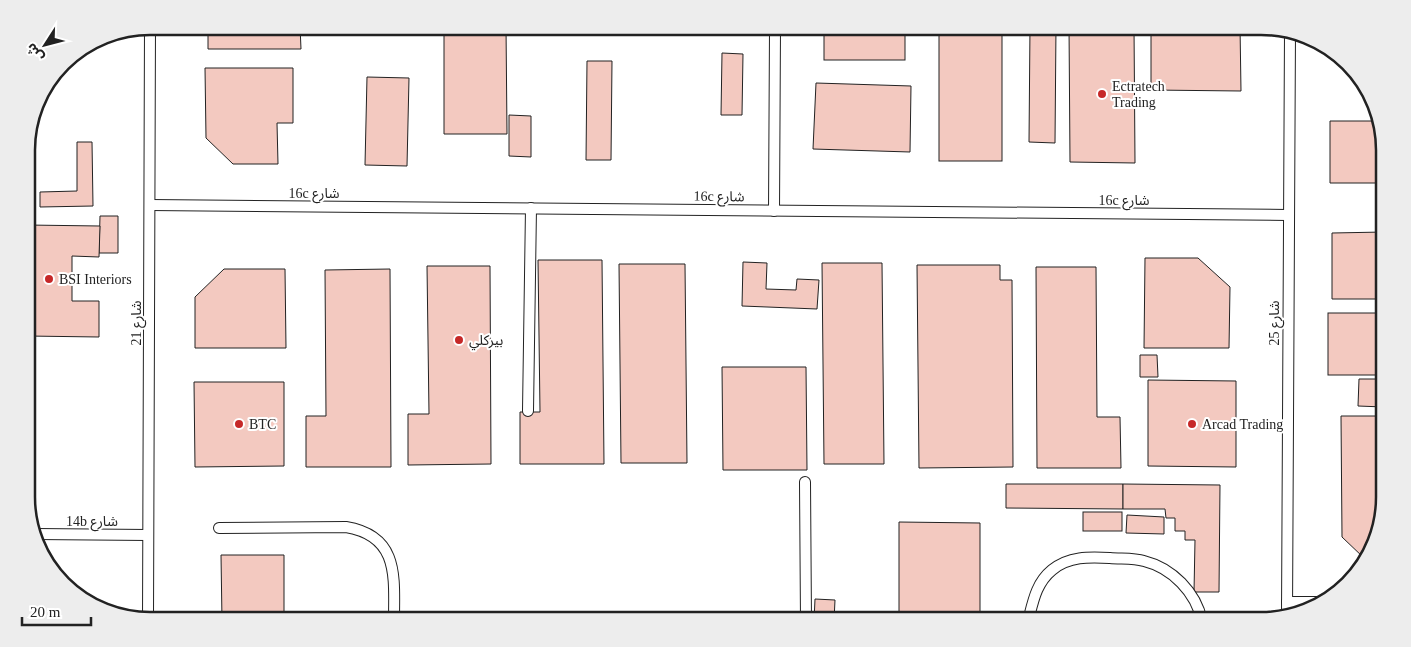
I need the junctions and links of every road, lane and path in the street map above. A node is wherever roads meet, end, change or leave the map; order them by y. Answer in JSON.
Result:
{"nodes":[{"id":1,"x":150,"y":35,"type":"edge"},
{"id":2,"x":775,"y":35,"type":"edge"},
{"id":3,"x":1290,"y":39,"type":"edge"},
{"id":4,"x":150,"y":205,"type":"junction"},
{"id":5,"x":531,"y":208,"type":"junction"},
{"id":6,"x":774,"y":210,"type":"junction"},
{"id":7,"x":1288,"y":215,"type":"junction"},
{"id":8,"x":528,"y":411,"type":"dead end"},
{"id":9,"x":805,"y":482,"type":"dead end"},
{"id":10,"x":219,"y":528,"type":"dead end"},
{"id":11,"x":42,"y":534,"type":"edge"},
{"id":12,"x":148,"y":535,"type":"junction"},
{"id":13,"x":1287,"y":602,"type":"junction"},
{"id":14,"x":1307,"y":602,"type":"edge"},
{"id":15,"x":1287,"y":609,"type":"edge"},
{"id":16,"x":148,"y":612,"type":"edge"},
{"id":17,"x":394,"y":612,"type":"edge"},
{"id":18,"x":806,"y":612,"type":"edge"},
{"id":19,"x":1030,"y":612,"type":"edge"},
{"id":20,"x":1199,"y":612,"type":"edge"}],
"edges":[{"from":1,"to":4,"type":"lane","name":"شارع 21"},
{"from":2,"to":6,"type":"lane"},
{"from":3,"to":7,"type":"lane","name":"شارع 25"},
{"from":4,"to":5,"type":"lane","name":"16c شارع"},
{"from":4,"to":12,"type":"lane","name":"شارع 21"},
{"from":5,"to":6,"type":"lane","name":"16c شارع"},
{"from":5,"to":8,"type":"lane"},
{"from":6,"to":7,"type":"lane","name":"16c شارع"},
{"from":7,"to":13,"type":"lane","name":"شارع 25"},
{"from":9,"to":18,"type":"lane"},
{"from":10,"to":17,"type":"lane"},
{"from":11,"to":12,"type":"lane","name":"14b شارع"},
{"from":12,"to":16,"type":"lane","name":"شارع 21"},
{"from":13,"to":14,"type":"lane"},
{"from":13,"to":15,"type":"lane","name":"شارع 25"},
{"from":19,"to":20,"type":"lane"}]}
